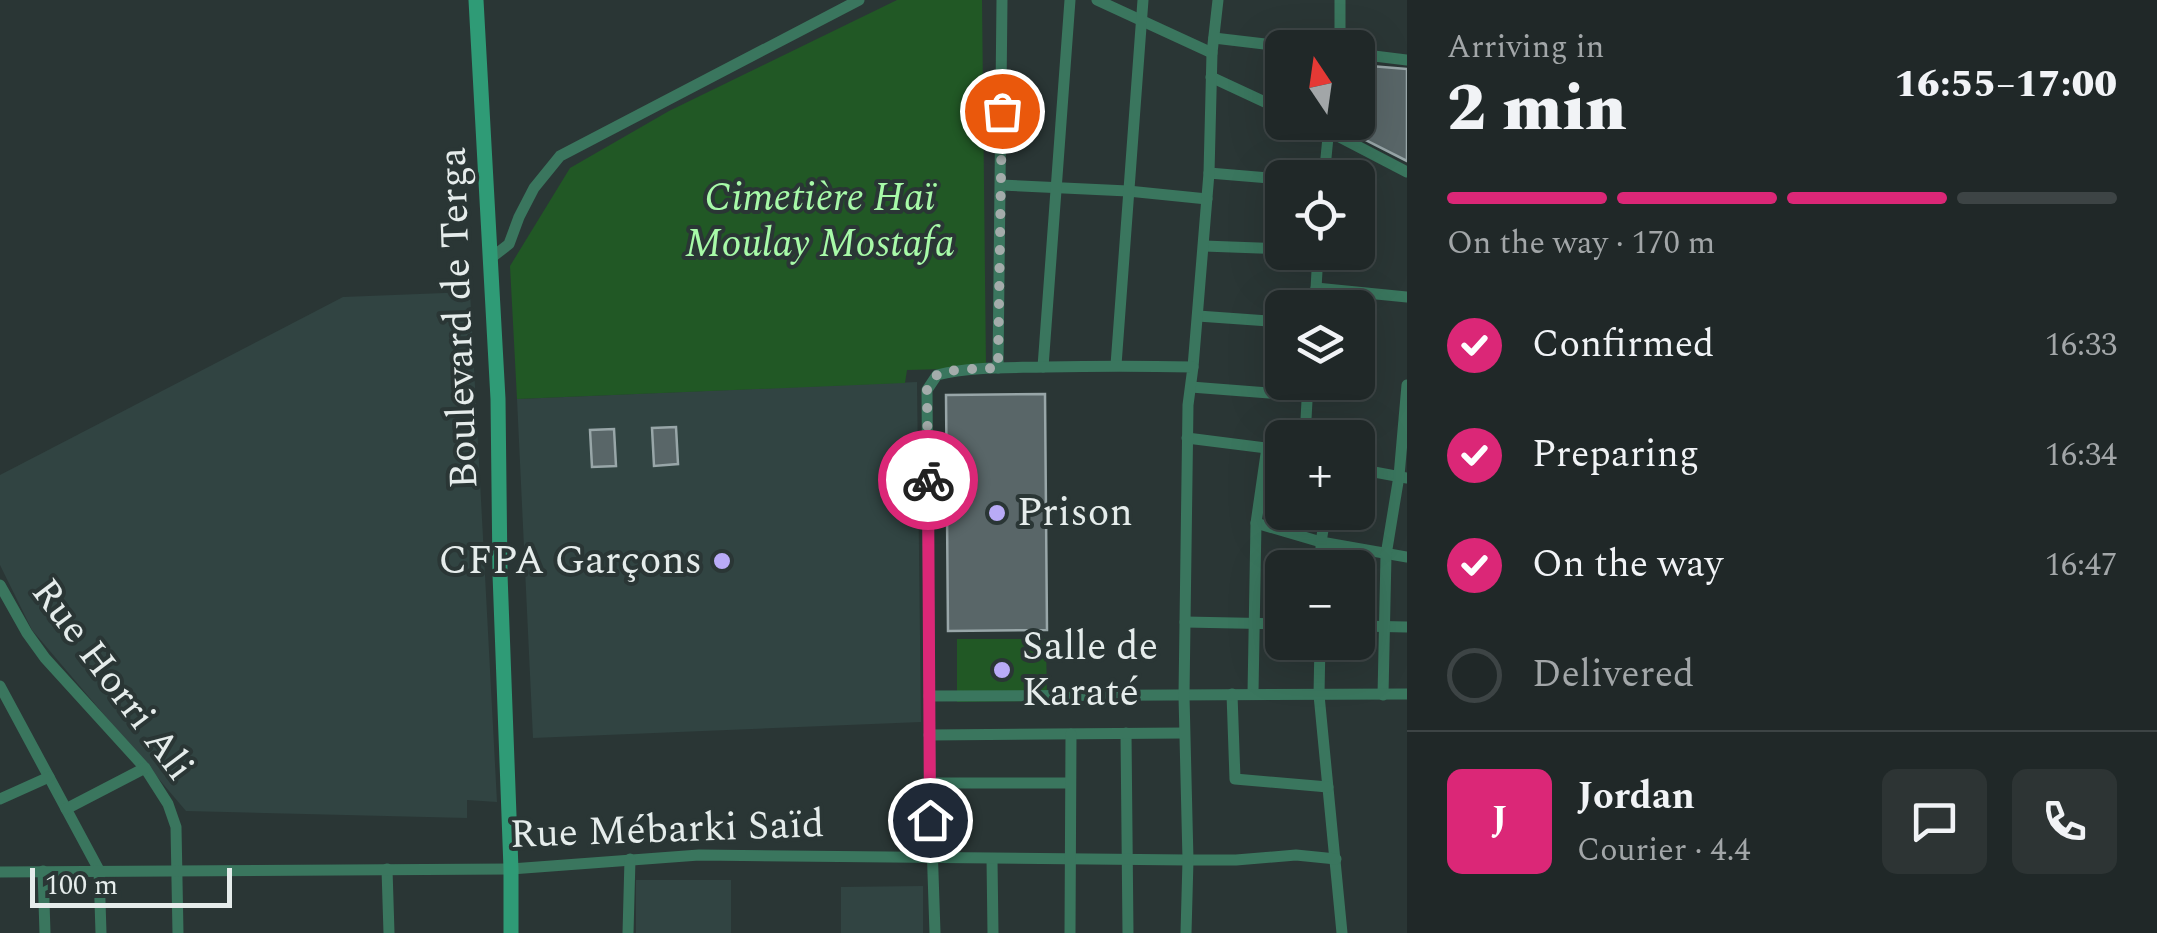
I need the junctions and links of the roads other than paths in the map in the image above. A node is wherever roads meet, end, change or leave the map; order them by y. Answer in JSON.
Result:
{"nodes":[{"id":1,"x":476,"y":0,"type":"edge"},
{"id":2,"x":859,"y":0,"type":"edge"},
{"id":3,"x":1002,"y":0,"type":"edge"},
{"id":4,"x":1070,"y":0,"type":"edge"},
{"id":5,"x":1097,"y":0,"type":"edge"},
{"id":6,"x":1144,"y":0,"type":"edge"},
{"id":7,"x":1218,"y":0,"type":"edge"},
{"id":8,"x":1340,"y":0,"type":"edge"},
{"id":9,"x":1142,"y":21,"type":"junction"},
{"id":10,"x":1340,"y":30,"type":"edge"},
{"id":11,"x":1214,"y":38,"type":"junction"},
{"id":12,"x":1265,"y":44,"type":"edge"},
{"id":13,"x":1212,"y":53,"type":"junction"},
{"id":14,"x":1375,"y":56,"type":"edge"},
{"id":15,"x":1407,"y":60,"type":"edge"},
{"id":16,"x":1212,"y":77,"type":"junction"},
{"id":17,"x":1265,"y":102,"type":"edge"},
{"id":18,"x":1353,"y":140,"type":"edge"},
{"id":19,"x":1209,"y":172,"type":"junction"},
{"id":20,"x":1407,"y":172,"type":"edge"},
{"id":21,"x":1265,"y":177,"type":"edge"},
{"id":22,"x":1001,"y":185,"type":"junction"},
{"id":23,"x":1055,"y":187,"type":"junction"},
{"id":24,"x":1128,"y":192,"type":"junction"},
{"id":25,"x":1207,"y":199,"type":"junction"},
{"id":26,"x":1204,"y":246,"type":"junction"},
{"id":27,"x":1265,"y":248,"type":"edge"},
{"id":28,"x":491,"y":258,"type":"junction"},
{"id":29,"x":1317,"y":270,"type":"edge"},
{"id":30,"x":1316,"y":288,"type":"joint"},
{"id":31,"x":1407,"y":297,"type":"edge"},
{"id":32,"x":1198,"y":316,"type":"junction"},
{"id":33,"x":1265,"y":321,"type":"edge"},
{"id":34,"x":1116,"y":365,"type":"junction"},
{"id":35,"x":1193,"y":367,"type":"junction"},
{"id":36,"x":998,"y":368,"type":"junction"},
{"id":37,"x":1043,"y":368,"type":"junction"},
{"id":38,"x":1407,"y":385,"type":"edge"},
{"id":39,"x":1191,"y":387,"type":"junction"},
{"id":40,"x":1265,"y":388,"type":"edge"},
{"id":41,"x":1188,"y":438,"type":"junction"},
{"id":42,"x":1265,"y":447,"type":"edge"},
{"id":43,"x":1265,"y":461,"type":"edge"},
{"id":44,"x":1375,"y":472,"type":"edge"},
{"id":45,"x":1403,"y":477,"type":"edge"},
{"id":46,"x":1256,"y":522,"type":"junction"},
{"id":47,"x":1323,"y":530,"type":"edge"},
{"id":48,"x":1321,"y":542,"type":"junction"},
{"id":49,"x":1321,"y":550,"type":"edge"},
{"id":50,"x":1386,"y":555,"type":"junction"},
{"id":51,"x":1407,"y":557,"type":"edge"},
{"id":52,"x":0,"y":585,"type":"edge"},
{"id":53,"x":1185,"y":622,"type":"junction"},
{"id":54,"x":1254,"y":624,"type":"junction"},
{"id":55,"x":1265,"y":624,"type":"edge"},
{"id":56,"x":1375,"y":626,"type":"edge"},
{"id":57,"x":1383,"y":626,"type":"junction"},
{"id":58,"x":1407,"y":627,"type":"edge"},
{"id":59,"x":1320,"y":660,"type":"edge"},
{"id":60,"x":0,"y":686,"type":"edge"},
{"id":61,"x":1232,"y":694,"type":"junction"},
{"id":62,"x":1254,"y":694,"type":"junction"},
{"id":63,"x":1383,"y":694,"type":"junction"},
{"id":64,"x":1407,"y":694,"type":"edge"},
{"id":65,"x":1319,"y":695,"type":"junction"},
{"id":66,"x":929,"y":696,"type":"junction"},
{"id":67,"x":1184,"y":696,"type":"junction"},
{"id":68,"x":1126,"y":733,"type":"junction"},
{"id":69,"x":1184,"y":733,"type":"junction"},
{"id":70,"x":929,"y":734,"type":"junction"},
{"id":71,"x":1071,"y":734,"type":"junction"},
{"id":72,"x":145,"y":768,"type":"junction"},
{"id":73,"x":49,"y":777,"type":"junction"},
{"id":74,"x":930,"y":783,"type":"junction"},
{"id":75,"x":1070,"y":783,"type":"junction"},
{"id":76,"x":1328,"y":787,"type":"junction"},
{"id":77,"x":0,"y":800,"type":"edge"},
{"id":78,"x":66,"y":809,"type":"junction"},
{"id":79,"x":630,"y":859,"type":"junction"},
{"id":80,"x":932,"y":859,"type":"junction"},
{"id":81,"x":992,"y":859,"type":"junction"},
{"id":82,"x":1336,"y":859,"type":"junction"},
{"id":83,"x":1068,"y":860,"type":"junction"},
{"id":84,"x":1128,"y":860,"type":"junction"},
{"id":85,"x":1188,"y":860,"type":"junction"},
{"id":86,"x":386,"y":869,"type":"junction"},
{"id":87,"x":511,"y":869,"type":"junction"},
{"id":88,"x":99,"y":870,"type":"junction"},
{"id":89,"x":176,"y":870,"type":"junction"},
{"id":90,"x":43,"y":871,"type":"junction"},
{"id":91,"x":0,"y":872,"type":"edge"},
{"id":92,"x":45,"y":933,"type":"edge"},
{"id":93,"x":101,"y":933,"type":"edge"},
{"id":94,"x":178,"y":933,"type":"edge"},
{"id":95,"x":389,"y":933,"type":"edge"},
{"id":96,"x":512,"y":933,"type":"edge"},
{"id":97,"x":628,"y":933,"type":"edge"},
{"id":98,"x":935,"y":933,"type":"edge"},
{"id":99,"x":993,"y":933,"type":"edge"},
{"id":100,"x":1070,"y":933,"type":"edge"},
{"id":101,"x":1128,"y":933,"type":"edge"},
{"id":102,"x":1186,"y":933,"type":"edge"},
{"id":103,"x":1342,"y":933,"type":"edge"}],
"edges":[{"from":1,"to":28,"type":"main road","name":"Boulevard de Terga"},
{"from":2,"to":28,"type":"street"},
{"from":3,"to":22,"type":"street"},
{"from":4,"to":23,"type":"street"},
{"from":5,"to":9,"type":"street"},
{"from":6,"to":9,"type":"street"},
{"from":7,"to":11,"type":"street"},
{"from":8,"to":10,"type":"street"},
{"from":9,"to":13,"type":"street"},
{"from":9,"to":24,"type":"street"},
{"from":11,"to":12,"type":"street"},
{"from":11,"to":13,"type":"street"},
{"from":13,"to":16,"type":"street"},
{"from":14,"to":15,"type":"street"},
{"from":16,"to":17,"type":"street"},
{"from":16,"to":19,"type":"street"},
{"from":18,"to":20,"type":"street"},
{"from":19,"to":21,"type":"street"},
{"from":19,"to":25,"type":"street"},
{"from":22,"to":23,"type":"street"},
{"from":22,"to":36,"type":"street"},
{"from":23,"to":24,"type":"street"},
{"from":23,"to":37,"type":"street"},
{"from":24,"to":25,"type":"street"},
{"from":24,"to":34,"type":"street"},
{"from":25,"to":26,"type":"street"},
{"from":26,"to":27,"type":"street"},
{"from":26,"to":32,"type":"street"},
{"from":28,"to":87,"type":"main road","name":"Boulevard de Terga"},
{"from":29,"to":30,"type":"street"},
{"from":30,"to":31,"type":"street"},
{"from":32,"to":33,"type":"street"},
{"from":32,"to":35,"type":"street"},
{"from":34,"to":35,"type":"street"},
{"from":34,"to":37,"type":"street"},
{"from":35,"to":39,"type":"street"},
{"from":36,"to":37,"type":"street"},
{"from":36,"to":66,"type":"street"},
{"from":38,"to":45,"type":"street"},
{"from":39,"to":40,"type":"street"},
{"from":39,"to":41,"type":"street"},
{"from":41,"to":42,"type":"street"},
{"from":41,"to":53,"type":"street"},
{"from":43,"to":46,"type":"street"},
{"from":44,"to":45,"type":"street"},
{"from":45,"to":50,"type":"street"},
{"from":46,"to":48,"type":"street"},
{"from":46,"to":54,"type":"street"},
{"from":47,"to":48,"type":"street"},
{"from":48,"to":49,"type":"street"},
{"from":48,"to":50,"type":"street"},
{"from":50,"to":51,"type":"street"},
{"from":50,"to":57,"type":"street"},
{"from":52,"to":72,"type":"street","name":"Rue Horri Ali"},
{"from":53,"to":54,"type":"street"},
{"from":53,"to":67,"type":"street"},
{"from":54,"to":55,"type":"street"},
{"from":54,"to":62,"type":"street"},
{"from":56,"to":57,"type":"street"},
{"from":57,"to":58,"type":"street"},
{"from":57,"to":63,"type":"street"},
{"from":59,"to":65,"type":"street"},
{"from":60,"to":73,"type":"street"},
{"from":61,"to":62,"type":"street"},
{"from":61,"to":67,"type":"street"},
{"from":61,"to":76,"type":"street"},
{"from":62,"to":65,"type":"street"},
{"from":63,"to":64,"type":"street"},
{"from":63,"to":65,"type":"street"},
{"from":65,"to":76,"type":"street"},
{"from":66,"to":67,"type":"street"},
{"from":66,"to":70,"type":"street"},
{"from":67,"to":69,"type":"street"},
{"from":68,"to":69,"type":"street"},
{"from":68,"to":71,"type":"street"},
{"from":68,"to":84,"type":"street"},
{"from":69,"to":85,"type":"street"},
{"from":70,"to":71,"type":"street"},
{"from":70,"to":74,"type":"street"},
{"from":71,"to":75,"type":"street"},
{"from":72,"to":78,"type":"street"},
{"from":72,"to":89,"type":"street","name":"Rue Horri Ali"},
{"from":73,"to":77,"type":"street"},
{"from":73,"to":78,"type":"street"},
{"from":74,"to":75,"type":"street"},
{"from":74,"to":80,"type":"street"},
{"from":75,"to":83,"type":"street"},
{"from":76,"to":82,"type":"street"},
{"from":78,"to":88,"type":"street"},
{"from":79,"to":80,"type":"street","name":"Rue Mébarki Saïd"},
{"from":79,"to":87,"type":"street","name":"Rue Mébarki Saïd"},
{"from":79,"to":97,"type":"street"},
{"from":80,"to":81,"type":"street","name":"Rue Mébarki Saïd"},
{"from":80,"to":98,"type":"street"},
{"from":81,"to":83,"type":"street","name":"Rue Mébarki Saïd"},
{"from":81,"to":99,"type":"street"},
{"from":82,"to":85,"type":"street","name":"Rue Mébarki Saïd"},
{"from":82,"to":103,"type":"street"},
{"from":83,"to":84,"type":"street","name":"Rue Mébarki Saïd"},
{"from":83,"to":100,"type":"street"},
{"from":84,"to":85,"type":"street","name":"Rue Mébarki Saïd"},
{"from":84,"to":101,"type":"street"},
{"from":85,"to":102,"type":"street"},
{"from":86,"to":87,"type":"street","name":"Rue Mébarki Saïd"},
{"from":86,"to":89,"type":"street","name":"Rue Mébarki Saïd"},
{"from":86,"to":95,"type":"street"},
{"from":87,"to":96,"type":"main road","name":"Boulevard de Terga"},
{"from":88,"to":89,"type":"street","name":"Rue Mébarki Saïd"},
{"from":88,"to":90,"type":"street","name":"Rue Mébarki Saïd"},
{"from":88,"to":93,"type":"street"},
{"from":89,"to":94,"type":"street","name":"Rue Horri Ali"},
{"from":90,"to":91,"type":"street","name":"Rue Mébarki Saïd"},
{"from":90,"to":92,"type":"street"}]}
